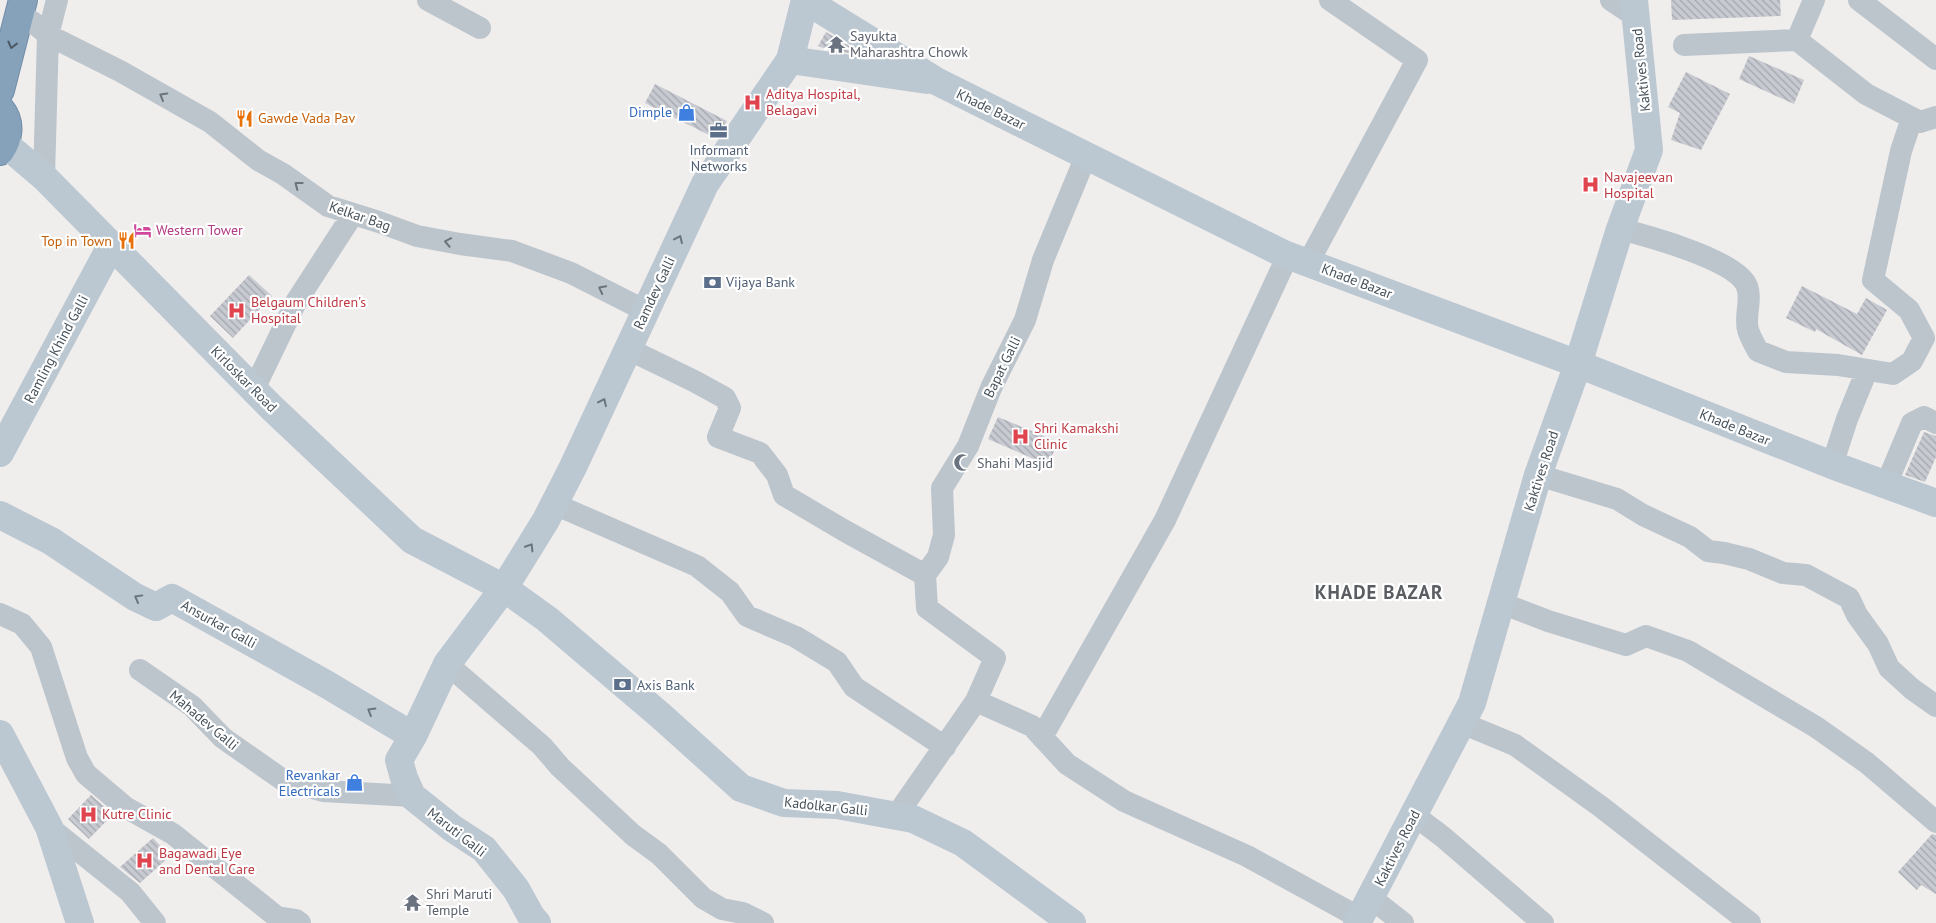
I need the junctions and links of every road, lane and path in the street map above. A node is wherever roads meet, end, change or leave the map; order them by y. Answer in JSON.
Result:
{"nodes":[{"id":1,"x":57,"y":0,"type":"edge"},
{"id":2,"x":428,"y":0,"type":"edge"},
{"id":3,"x":805,"y":0,"type":"edge"},
{"id":4,"x":1330,"y":0,"type":"edge"},
{"id":5,"x":1611,"y":0,"type":"edge"},
{"id":6,"x":1814,"y":0,"type":"edge"},
{"id":7,"x":1859,"y":0,"type":"edge"},
{"id":8,"x":21,"y":7,"type":"edge"},
{"id":9,"x":1634,"y":8,"type":"edge"},
{"id":10,"x":480,"y":28,"type":"dead end"},
{"id":11,"x":48,"y":35,"type":"junction"},
{"id":12,"x":1797,"y":40,"type":"junction"},
{"id":13,"x":1684,"y":45,"type":"dead end"},
{"id":14,"x":1936,"y":59,"type":"edge"},
{"id":15,"x":790,"y":60,"type":"junction"},
{"id":16,"x":936,"y":82,"type":"junction"},
{"id":17,"x":0,"y":90,"type":"edge"},
{"id":18,"x":0,"y":109,"type":"edge"},
{"id":19,"x":1936,"y":117,"type":"edge"},
{"id":20,"x":1912,"y":118,"type":"junction"},
{"id":21,"x":2,"y":147,"type":"edge"},
{"id":22,"x":1086,"y":156,"type":"junction"},
{"id":23,"x":44,"y":177,"type":"junction"},
{"id":24,"x":353,"y":214,"type":"junction"},
{"id":25,"x":1620,"y":229,"type":"junction"},
{"id":26,"x":112,"y":244,"type":"junction"},
{"id":27,"x":1298,"y":259,"type":"junction"},
{"id":28,"x":646,"y":311,"type":"junction"},
{"id":29,"x":628,"y":349,"type":"junction"},
{"id":30,"x":1578,"y":364,"type":"junction"},
{"id":31,"x":1867,"y":370,"type":"junction"},
{"id":32,"x":254,"y":389,"type":"junction"},
{"id":33,"x":1936,"y":423,"type":"edge"},
{"id":34,"x":0,"y":453,"type":"edge"},
{"id":35,"x":1832,"y":465,"type":"junction"},
{"id":36,"x":1538,"y":474,"type":"junction"},
{"id":37,"x":1886,"y":486,"type":"junction"},
{"id":38,"x":554,"y":504,"type":"junction"},
{"id":39,"x":1936,"y":504,"type":"edge"},
{"id":40,"x":0,"y":515,"type":"edge"},
{"id":41,"x":925,"y":575,"type":"junction"},
{"id":42,"x":504,"y":588,"type":"junction"},
{"id":43,"x":1501,"y":603,"type":"junction"},
{"id":44,"x":0,"y":614,"type":"edge"},
{"id":45,"x":447,"y":664,"type":"junction"},
{"id":46,"x":140,"y":670,"type":"dead end"},
{"id":47,"x":976,"y":701,"type":"junction"},
{"id":48,"x":1936,"y":706,"type":"edge"},
{"id":49,"x":1462,"y":723,"type":"junction"},
{"id":50,"x":0,"y":734,"type":"edge"},
{"id":51,"x":413,"y":736,"type":"junction"},
{"id":52,"x":1042,"y":737,"type":"junction"},
{"id":53,"x":945,"y":747,"type":"junction"},
{"id":54,"x":412,"y":796,"type":"junction"},
{"id":55,"x":1414,"y":815,"type":"junction"},
{"id":56,"x":896,"y":816,"type":"junction"},
{"id":57,"x":1936,"y":822,"type":"edge"},
{"id":58,"x":49,"y":827,"type":"junction"},
{"id":59,"x":1363,"y":913,"type":"edge"},
{"id":60,"x":530,"y":921,"type":"edge"},
{"id":61,"x":80,"y":923,"type":"edge"},
{"id":62,"x":155,"y":923,"type":"edge"},
{"id":63,"x":300,"y":923,"type":"edge"},
{"id":64,"x":762,"y":923,"type":"edge"},
{"id":65,"x":1072,"y":923,"type":"edge"},
{"id":66,"x":1403,"y":923,"type":"edge"},
{"id":67,"x":1543,"y":923,"type":"edge"},
{"id":68,"x":1750,"y":923,"type":"edge"}],
"edges":[{"from":1,"to":11,"type":"street"},
{"from":2,"to":10,"type":"street"},
{"from":3,"to":15,"type":"street","name":"Ramdev Galli"},
{"from":3,"to":16,"type":"street","name":"Khade Bazar"},
{"from":4,"to":27,"type":"street"},
{"from":5,"to":9,"type":"street"},
{"from":6,"to":12,"type":"street"},
{"from":7,"to":14,"type":"street"},
{"from":8,"to":11,"type":"street","name":"Kelkar Bag"},
{"from":8,"to":17,"type":"highway","one_way":true},
{"from":9,"to":25,"type":"street","name":"Kaktives Road"},
{"from":11,"to":23,"type":"street"},
{"from":24,"to":11,"type":"street","name":"Kelkar Bag","one_way":true},
{"from":12,"to":13,"type":"street"},
{"from":12,"to":20,"type":"street"},
{"from":15,"to":16,"type":"street"},
{"from":28,"to":15,"type":"street","name":"Ramdev Galli","one_way":true},
{"from":16,"to":22,"type":"street","name":"Khade Bazar"},
{"from":18,"to":21,"type":"highway"},
{"from":19,"to":20,"type":"street"},
{"from":20,"to":31,"type":"street"},
{"from":21,"to":23,"type":"street","name":"Kirloskar Road"},
{"from":22,"to":27,"type":"street","name":"Khade Bazar"},
{"from":22,"to":41,"type":"street","name":"Bapat Galli"},
{"from":23,"to":26,"type":"street","name":"Kirloskar Road"},
{"from":28,"to":24,"type":"street","name":"Kelkar Bag","one_way":true},
{"from":24,"to":32,"type":"street"},
{"from":25,"to":30,"type":"street","name":"Kaktives Road"},
{"from":25,"to":31,"type":"street"},
{"from":26,"to":32,"type":"street","name":"Kirloskar Road"},
{"from":26,"to":34,"type":"street","name":"Ramling Khind Galli"},
{"from":27,"to":30,"type":"street","name":"Khade Bazar"},
{"from":27,"to":52,"type":"street"},
{"from":28,"to":29,"type":"street","name":"Ramdev Galli"},
{"from":38,"to":29,"type":"street","name":"Ramdev Galli","one_way":true},
{"from":29,"to":41,"type":"street"},
{"from":30,"to":35,"type":"street","name":"Khade Bazar"},
{"from":30,"to":36,"type":"street","name":"Kaktives Road"},
{"from":31,"to":35,"type":"street"},
{"from":32,"to":42,"type":"street","name":"Kirloskar Road"},
{"from":33,"to":37,"type":"street"},
{"from":35,"to":37,"type":"street","name":"Khade Bazar"},
{"from":36,"to":43,"type":"street","name":"Kaktives Road"},
{"from":36,"to":48,"type":"street"},
{"from":37,"to":39,"type":"street","name":"Khade Bazar"},
{"from":42,"to":38,"type":"street","name":"Ramdev Galli","one_way":true},
{"from":38,"to":53,"type":"street"},
{"from":51,"to":40,"type":"street","name":"Ansurkar Galli","one_way":true},
{"from":41,"to":47,"type":"street"},
{"from":42,"to":45,"type":"street","name":"Ramdev Galli"},
{"from":42,"to":56,"type":"street","name":"Kadolkar Galli"},
{"from":43,"to":49,"type":"street","name":"Kaktives Road"},
{"from":43,"to":57,"type":"street"},
{"from":44,"to":63,"type":"street"},
{"from":45,"to":51,"type":"street","name":"Ramdev Galli"},
{"from":45,"to":64,"type":"street"},
{"from":46,"to":54,"type":"street","name":"Mahadev Galli"},
{"from":47,"to":52,"type":"street"},
{"from":47,"to":53,"type":"street"},
{"from":49,"to":55,"type":"street","name":"Kaktives Road"},
{"from":49,"to":68,"type":"street"},
{"from":50,"to":58,"type":"street"},
{"from":51,"to":54,"type":"street","name":"Maruti Galli"},
{"from":52,"to":59,"type":"street"},
{"from":53,"to":56,"type":"street"},
{"from":54,"to":60,"type":"street","name":"Maruti Galli"},
{"from":55,"to":59,"type":"street","name":"Kaktives Road"},
{"from":55,"to":67,"type":"street"},
{"from":56,"to":65,"type":"street","name":"Kadolkar Galli"},
{"from":58,"to":61,"type":"street"},
{"from":58,"to":62,"type":"street"},
{"from":59,"to":66,"type":"street"}]}
